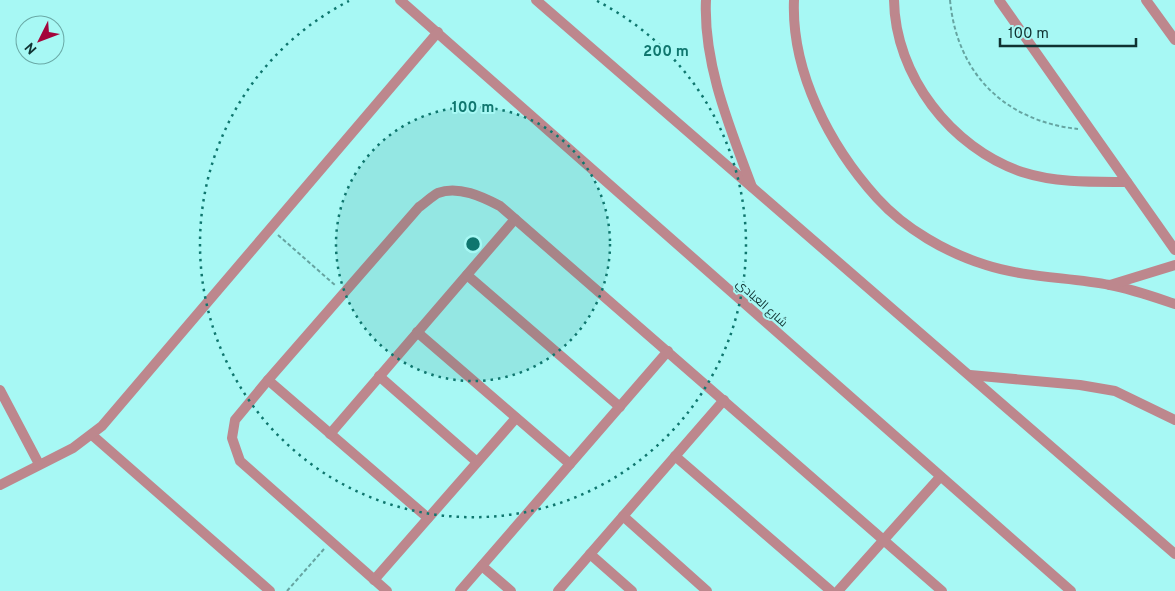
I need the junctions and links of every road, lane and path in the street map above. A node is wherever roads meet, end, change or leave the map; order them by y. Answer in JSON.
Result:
{"nodes":[{"id":1,"x":400,"y":0,"type":"edge"},
{"id":2,"x":536,"y":0,"type":"edge"},
{"id":3,"x":706,"y":0,"type":"edge"},
{"id":4,"x":794,"y":0,"type":"edge"},
{"id":5,"x":894,"y":0,"type":"edge"},
{"id":6,"x":950,"y":0,"type":"edge"},
{"id":7,"x":999,"y":0,"type":"edge"},
{"id":8,"x":1146,"y":0,"type":"edge"},
{"id":9,"x":438,"y":32,"type":"junction"},
{"id":10,"x":1175,"y":40,"type":"edge"},
{"id":11,"x":1091,"y":130,"type":"junction"},
{"id":12,"x":1128,"y":182,"type":"junction"},
{"id":13,"x":752,"y":188,"type":"junction"},
{"id":14,"x":515,"y":219,"type":"junction"},
{"id":15,"x":270,"y":229,"type":"junction"},
{"id":16,"x":1175,"y":250,"type":"edge"},
{"id":17,"x":1175,"y":265,"type":"edge"},
{"id":18,"x":467,"y":274,"type":"junction"},
{"id":19,"x":1109,"y":285,"type":"junction"},
{"id":20,"x":344,"y":293,"type":"junction"},
{"id":21,"x":1175,"y":304,"type":"edge"},
{"id":22,"x":417,"y":332,"type":"junction"},
{"id":23,"x":668,"y":351,"type":"junction"},
{"id":24,"x":970,"y":375,"type":"junction"},
{"id":25,"x":380,"y":376,"type":"junction"},
{"id":26,"x":268,"y":380,"type":"junction"},
{"id":27,"x":0,"y":390,"type":"edge"},
{"id":28,"x":724,"y":400,"type":"junction"},
{"id":29,"x":620,"y":407,"type":"junction"},
{"id":30,"x":516,"y":418,"type":"junction"},
{"id":31,"x":1175,"y":420,"type":"edge"},
{"id":32,"x":330,"y":434,"type":"junction"},
{"id":33,"x":92,"y":435,"type":"junction"},
{"id":34,"x":675,"y":456,"type":"junction"},
{"id":35,"x":477,"y":462,"type":"junction"},
{"id":36,"x":39,"y":464,"type":"junction"},
{"id":37,"x":570,"y":464,"type":"junction"},
{"id":38,"x":940,"y":478,"type":"junction"},
{"id":39,"x":0,"y":484,"type":"edge"},
{"id":40,"x":623,"y":516,"type":"junction"},
{"id":41,"x":428,"y":518,"type":"junction"},
{"id":42,"x":330,"y":541,"type":"junction"},
{"id":43,"x":883,"y":541,"type":"junction"},
{"id":44,"x":590,"y":554,"type":"junction"},
{"id":45,"x":1175,"y":554,"type":"edge"},
{"id":46,"x":482,"y":566,"type":"junction"},
{"id":47,"x":374,"y":580,"type":"junction"},
{"id":48,"x":270,"y":591,"type":"edge"},
{"id":49,"x":287,"y":591,"type":"edge"},
{"id":50,"x":387,"y":591,"type":"edge"},
{"id":51,"x":460,"y":591,"type":"edge"},
{"id":52,"x":511,"y":591,"type":"edge"},
{"id":53,"x":558,"y":591,"type":"edge"},
{"id":54,"x":632,"y":591,"type":"edge"},
{"id":55,"x":707,"y":591,"type":"edge"},
{"id":56,"x":831,"y":591,"type":"edge"},
{"id":57,"x":838,"y":591,"type":"edge"},
{"id":58,"x":942,"y":591,"type":"edge"},
{"id":59,"x":1071,"y":591,"type":"edge"}],
"edges":[{"from":1,"to":9,"type":"street","name":"شارع العبادي"},
{"from":2,"to":13,"type":"street"},
{"from":3,"to":13,"type":"street"},
{"from":4,"to":19,"type":"street"},
{"from":5,"to":12,"type":"street"},
{"from":6,"to":11,"type":"path"},
{"from":7,"to":11,"type":"street"},
{"from":8,"to":10,"type":"street"},
{"from":9,"to":15,"type":"street"},
{"from":9,"to":38,"type":"street","name":"شارع العبادي"},
{"from":11,"to":12,"type":"street"},
{"from":12,"to":16,"type":"street"},
{"from":13,"to":24,"type":"street"},
{"from":14,"to":18,"type":"street"},
{"from":14,"to":20,"type":"street"},
{"from":14,"to":23,"type":"street"},
{"from":15,"to":20,"type":"path"},
{"from":15,"to":33,"type":"street"},
{"from":17,"to":19,"type":"street"},
{"from":18,"to":22,"type":"street"},
{"from":18,"to":29,"type":"street"},
{"from":19,"to":21,"type":"street"},
{"from":20,"to":26,"type":"street"},
{"from":22,"to":25,"type":"street"},
{"from":22,"to":30,"type":"street"},
{"from":23,"to":28,"type":"street"},
{"from":23,"to":29,"type":"street"},
{"from":24,"to":31,"type":"street"},
{"from":24,"to":45,"type":"street"},
{"from":25,"to":32,"type":"street"},
{"from":25,"to":35,"type":"street"},
{"from":26,"to":32,"type":"street"},
{"from":26,"to":42,"type":"street"},
{"from":27,"to":36,"type":"street"},
{"from":28,"to":34,"type":"street"},
{"from":28,"to":43,"type":"street"},
{"from":29,"to":37,"type":"street"},
{"from":30,"to":35,"type":"street"},
{"from":30,"to":37,"type":"street"},
{"from":32,"to":41,"type":"street"},
{"from":33,"to":36,"type":"street"},
{"from":33,"to":48,"type":"street"},
{"from":34,"to":40,"type":"street"},
{"from":34,"to":56,"type":"street"},
{"from":35,"to":41,"type":"street"},
{"from":36,"to":39,"type":"street"},
{"from":37,"to":46,"type":"street"},
{"from":38,"to":43,"type":"street"},
{"from":38,"to":59,"type":"street","name":"شارع العبادي"},
{"from":40,"to":44,"type":"street"},
{"from":40,"to":55,"type":"street"},
{"from":41,"to":47,"type":"street"},
{"from":42,"to":47,"type":"street"},
{"from":42,"to":49,"type":"path"},
{"from":43,"to":57,"type":"street"},
{"from":43,"to":58,"type":"street"},
{"from":44,"to":53,"type":"street"},
{"from":44,"to":54,"type":"street"},
{"from":46,"to":51,"type":"street"},
{"from":46,"to":52,"type":"street"},
{"from":47,"to":50,"type":"street"}]}
